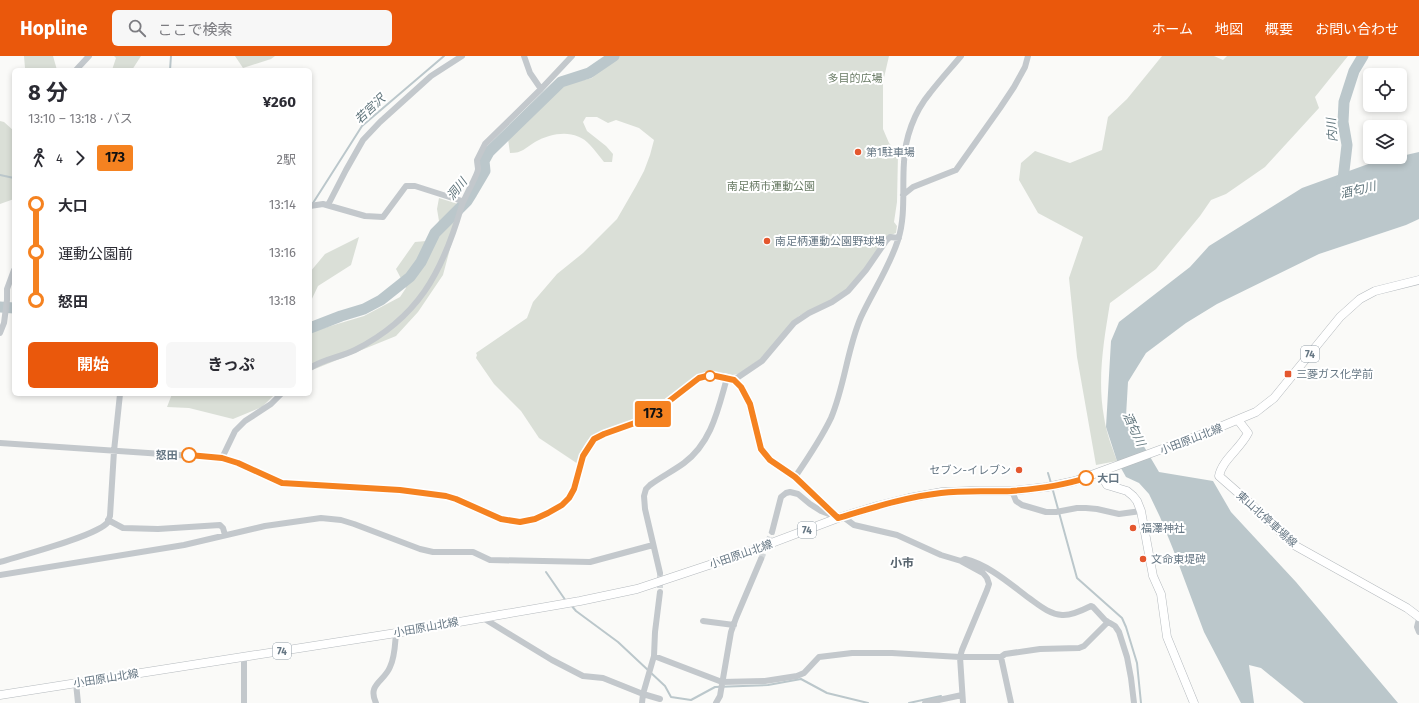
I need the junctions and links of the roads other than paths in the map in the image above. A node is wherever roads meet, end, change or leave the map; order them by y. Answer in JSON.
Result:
{"nodes":[{"id":1,"x":89,"y":56,"type":"edge"},
{"id":2,"x":462,"y":56,"type":"edge"},
{"id":3,"x":524,"y":56,"type":"edge"},
{"id":4,"x":572,"y":56,"type":"edge"},
{"id":5,"x":961,"y":56,"type":"edge"},
{"id":6,"x":1028,"y":56,"type":"edge"},
{"id":7,"x":78,"y":68,"type":"edge"},
{"id":8,"x":541,"y":89,"type":"junction"},
{"id":9,"x":903,"y":195,"type":"junction"},
{"id":10,"x":462,"y":201,"type":"junction"},
{"id":11,"x":328,"y":205,"type":"junction"},
{"id":12,"x":312,"y":206,"type":"edge"},
{"id":13,"x":898,"y":238,"type":"junction"},
{"id":14,"x":12,"y":275,"type":"edge"},
{"id":15,"x":1419,"y":280,"type":"edge"},
{"id":16,"x":0,"y":333,"type":"edge"},
{"id":17,"x":312,"y":367,"type":"edge"},
{"id":18,"x":730,"y":379,"type":"junction"},
{"id":19,"x":120,"y":396,"type":"edge"},
{"id":20,"x":279,"y":396,"type":"edge"},
{"id":21,"x":1238,"y":420,"type":"junction"},
{"id":22,"x":0,"y":443,"type":"edge"},
{"id":23,"x":114,"y":451,"type":"junction"},
{"id":24,"x":222,"y":458,"type":"junction"},
{"id":25,"x":1100,"y":473,"type":"junction"},
{"id":26,"x":795,"y":477,"type":"junction"},
{"id":27,"x":1012,"y":491,"type":"junction"},
{"id":28,"x":1141,"y":511,"type":"junction"},
{"id":29,"x":840,"y":517,"type":"junction"},
{"id":30,"x":108,"y":520,"type":"junction"},
{"id":31,"x":772,"y":532,"type":"tunnel mouth"},
{"id":32,"x":225,"y":535,"type":"junction"},
{"id":33,"x":653,"y":545,"type":"junction"},
{"id":34,"x":0,"y":557,"type":"edge"},
{"id":35,"x":16,"y":557,"type":"junction"},
{"id":36,"x":761,"y":559,"type":"tunnel mouth"},
{"id":37,"x":961,"y":561,"type":"junction"},
{"id":38,"x":0,"y":562,"type":"edge"},
{"id":39,"x":660,"y":573,"type":"tunnel mouth"},
{"id":40,"x":0,"y":575,"type":"edge"},
{"id":41,"x":660,"y":592,"type":"tunnel mouth"},
{"id":42,"x":483,"y":618,"type":"junction"},
{"id":43,"x":1419,"y":618,"type":"edge"},
{"id":44,"x":703,"y":621,"type":"dead end"},
{"id":45,"x":1108,"y":622,"type":"junction"},
{"id":46,"x":734,"y":625,"type":"junction"},
{"id":47,"x":396,"y":632,"type":"junction"},
{"id":48,"x":1419,"y":632,"type":"edge"},
{"id":49,"x":654,"y":656,"type":"junction"},
{"id":50,"x":244,"y":657,"type":"junction"},
{"id":51,"x":960,"y":657,"type":"junction"},
{"id":52,"x":1001,"y":657,"type":"junction"},
{"id":53,"x":722,"y":682,"type":"junction"},
{"id":54,"x":76,"y":683,"type":"junction"},
{"id":55,"x":643,"y":694,"type":"junction"},
{"id":56,"x":0,"y":695,"type":"edge"},
{"id":57,"x":962,"y":695,"type":"junction"},
{"id":58,"x":660,"y":699,"type":"dead end"},
{"id":59,"x":78,"y":703,"type":"edge"},
{"id":60,"x":244,"y":703,"type":"edge"},
{"id":61,"x":376,"y":703,"type":"edge"},
{"id":62,"x":642,"y":703,"type":"edge"},
{"id":63,"x":716,"y":703,"type":"edge"},
{"id":64,"x":925,"y":703,"type":"edge"},
{"id":65,"x":963,"y":703,"type":"edge"},
{"id":66,"x":1011,"y":703,"type":"edge"},
{"id":67,"x":1134,"y":703,"type":"edge"},
{"id":68,"x":1194,"y":703,"type":"edge"}],
"edges":[{"from":1,"to":7,"type":"street"},
{"from":2,"to":11,"type":"street"},
{"from":3,"to":8,"type":"street"},
{"from":4,"to":8,"type":"street"},
{"from":5,"to":9,"type":"street"},
{"from":6,"to":9,"type":"street"},
{"from":8,"to":10,"type":"street"},
{"from":9,"to":13,"type":"street"},
{"from":10,"to":11,"type":"street"},
{"from":10,"to":17,"type":"street"},
{"from":11,"to":12,"type":"street"},
{"from":13,"to":18,"type":"street"},
{"from":13,"to":26,"type":"street"},
{"from":14,"to":16,"type":"street"},
{"from":15,"to":21,"type":"main road","name":"小田原山北線","number":"74"},
{"from":18,"to":24,"type":"street"},
{"from":18,"to":26,"type":"street"},
{"from":18,"to":33,"type":"street"},
{"from":19,"to":23,"type":"street"},
{"from":20,"to":24,"type":"street"},
{"from":21,"to":25,"type":"main road","name":"小田原山北線","number":"74"},
{"from":21,"to":43,"type":"main road","name":"東山北停車場線"},
{"from":22,"to":23,"type":"street"},
{"from":23,"to":24,"type":"street"},
{"from":23,"to":30,"type":"street"},
{"from":25,"to":27,"type":"main road","name":"小田原山北線","number":"74"},
{"from":25,"to":28,"type":"main road"},
{"from":26,"to":29,"type":"street"},
{"from":27,"to":28,"type":"street"},
{"from":27,"to":29,"type":"main road","name":"小田原山北線","number":"74"},
{"from":28,"to":68,"type":"main road"},
{"from":29,"to":31,"type":"street"},
{"from":29,"to":37,"type":"street"},
{"from":29,"to":42,"type":"main road","name":"小田原山北線","number":"74"},
{"from":30,"to":32,"type":"street"},
{"from":30,"to":35,"type":"street"},
{"from":32,"to":33,"type":"street"},
{"from":32,"to":40,"type":"street"},
{"from":33,"to":39,"type":"street"},
{"from":34,"to":35,"type":"street"},
{"from":35,"to":38,"type":"street"},
{"from":36,"to":46,"type":"street"},
{"from":37,"to":45,"type":"street"},
{"from":37,"to":51,"type":"street"},
{"from":41,"to":49,"type":"street"},
{"from":42,"to":47,"type":"main road","name":"小田原山北線","number":"74"},
{"from":42,"to":55,"type":"street"},
{"from":43,"to":48,"type":"street"},
{"from":44,"to":46,"type":"street"},
{"from":45,"to":52,"type":"street"},
{"from":45,"to":67,"type":"street"},
{"from":46,"to":53,"type":"street"},
{"from":47,"to":50,"type":"main road","name":"小田原山北線","number":"74"},
{"from":47,"to":61,"type":"street"},
{"from":49,"to":53,"type":"street"},
{"from":49,"to":55,"type":"street"},
{"from":50,"to":54,"type":"main road","name":"小田原山北線","number":"74"},
{"from":50,"to":60,"type":"street"},
{"from":51,"to":52,"type":"street"},
{"from":51,"to":53,"type":"street"},
{"from":51,"to":57,"type":"street"},
{"from":52,"to":66,"type":"street"},
{"from":53,"to":63,"type":"street"},
{"from":54,"to":56,"type":"main road","name":"小田原山北線","number":"74"},
{"from":54,"to":59,"type":"street"},
{"from":55,"to":58,"type":"street"},
{"from":55,"to":62,"type":"street"},
{"from":57,"to":64,"type":"street"},
{"from":57,"to":65,"type":"street"}]}
